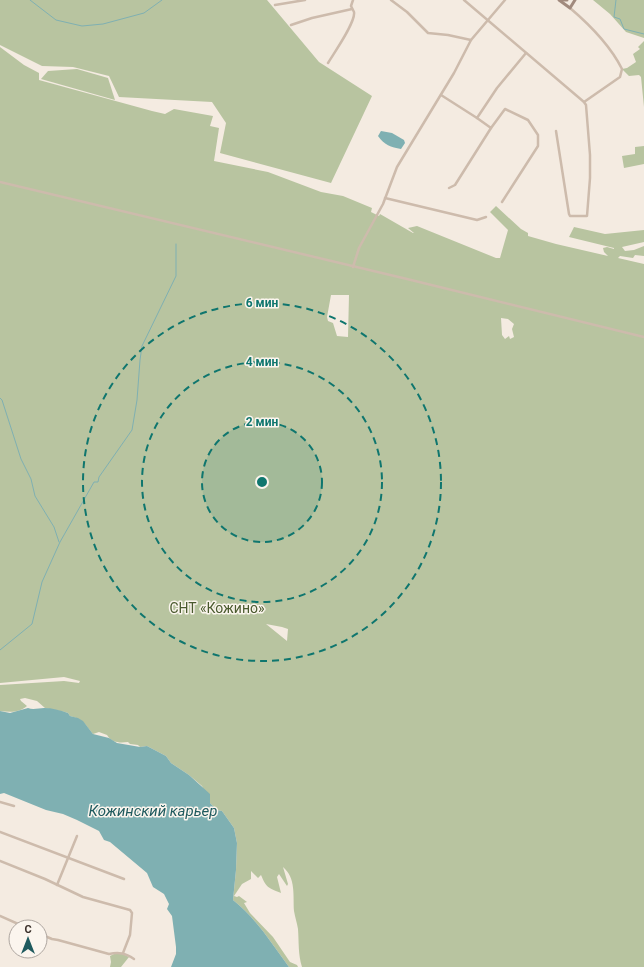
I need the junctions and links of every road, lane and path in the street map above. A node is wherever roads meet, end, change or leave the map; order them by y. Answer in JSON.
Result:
{"nodes":[{"id":1,"x":305,"y":0,"type":"edge"},
{"id":2,"x":354,"y":0,"type":"edge"},
{"id":3,"x":391,"y":0,"type":"edge"},
{"id":4,"x":464,"y":0,"type":"edge"},
{"id":5,"x":505,"y":0,"type":"edge"},
{"id":6,"x":560,"y":0,"type":"edge"},
{"id":7,"x":575,"y":0,"type":"edge"},
{"id":8,"x":566,"y":2,"type":"edge"},
{"id":9,"x":275,"y":5,"type":"dead end"},
{"id":10,"x":570,"y":8,"type":"junction"},
{"id":11,"x":352,"y":9,"type":"junction"},
{"id":12,"x":488,"y":20,"type":"junction"},
{"id":13,"x":292,"y":25,"type":"dead end"},
{"id":14,"x":471,"y":40,"type":"junction"},
{"id":15,"x":526,"y":52,"type":"junction"},
{"id":16,"x":328,"y":63,"type":"dead end"},
{"id":17,"x":441,"y":94,"type":"junction"},
{"id":18,"x":584,"y":102,"type":"junction"},
{"id":19,"x":477,"y":118,"type":"junction"},
{"id":20,"x":490,"y":128,"type":"junction"},
{"id":21,"x":556,"y":131,"type":"dead end"},
{"id":22,"x":0,"y":182,"type":"edge"},
{"id":23,"x":449,"y":188,"type":"dead end"},
{"id":24,"x":385,"y":198,"type":"junction"},
{"id":25,"x":502,"y":202,"type":"dead end"},
{"id":26,"x":486,"y":217,"type":"dead end"},
{"id":27,"x":353,"y":267,"type":"junction"},
{"id":28,"x":644,"y":337,"type":"edge"},
{"id":29,"x":0,"y":802,"type":"edge"},
{"id":30,"x":14,"y":806,"type":"dead end"},
{"id":31,"x":0,"y":832,"type":"edge"},
{"id":32,"x":78,"y":836,"type":"dead end"},
{"id":33,"x":69,"y":858,"type":"junction"},
{"id":34,"x":0,"y":861,"type":"edge"},
{"id":35,"x":124,"y":879,"type":"dead end"},
{"id":36,"x":57,"y":885,"type":"junction"},
{"id":37,"x":48,"y":937,"type":"edge"},
{"id":38,"x":122,"y":953,"type":"junction"},
{"id":39,"x":134,"y":959,"type":"dead end"}],
"edges":[{"from":1,"to":9,"type":"street"},
{"from":2,"to":11,"type":"street"},
{"from":3,"to":14,"type":"street"},
{"from":4,"to":12,"type":"street"},
{"from":5,"to":12,"type":"street"},
{"from":6,"to":8,"type":"street"},
{"from":7,"to":10,"type":"street"},
{"from":8,"to":10,"type":"street"},
{"from":10,"to":18,"type":"street"},
{"from":11,"to":13,"type":"street"},
{"from":11,"to":16,"type":"street"},
{"from":12,"to":14,"type":"street"},
{"from":12,"to":15,"type":"street"},
{"from":14,"to":17,"type":"street"},
{"from":15,"to":18,"type":"street"},
{"from":15,"to":19,"type":"street"},
{"from":17,"to":19,"type":"street"},
{"from":17,"to":24,"type":"street"},
{"from":18,"to":21,"type":"street"},
{"from":19,"to":20,"type":"street"},
{"from":20,"to":23,"type":"street"},
{"from":20,"to":25,"type":"street"},
{"from":22,"to":27,"type":"street"},
{"from":24,"to":26,"type":"street"},
{"from":24,"to":27,"type":"street"},
{"from":27,"to":28,"type":"street"},
{"from":29,"to":30,"type":"street"},
{"from":31,"to":33,"type":"street"},
{"from":32,"to":33,"type":"street"},
{"from":33,"to":35,"type":"street"},
{"from":33,"to":36,"type":"street"},
{"from":34,"to":36,"type":"street"},
{"from":36,"to":38,"type":"street"},
{"from":37,"to":38,"type":"street"},
{"from":38,"to":39,"type":"street"}]}
